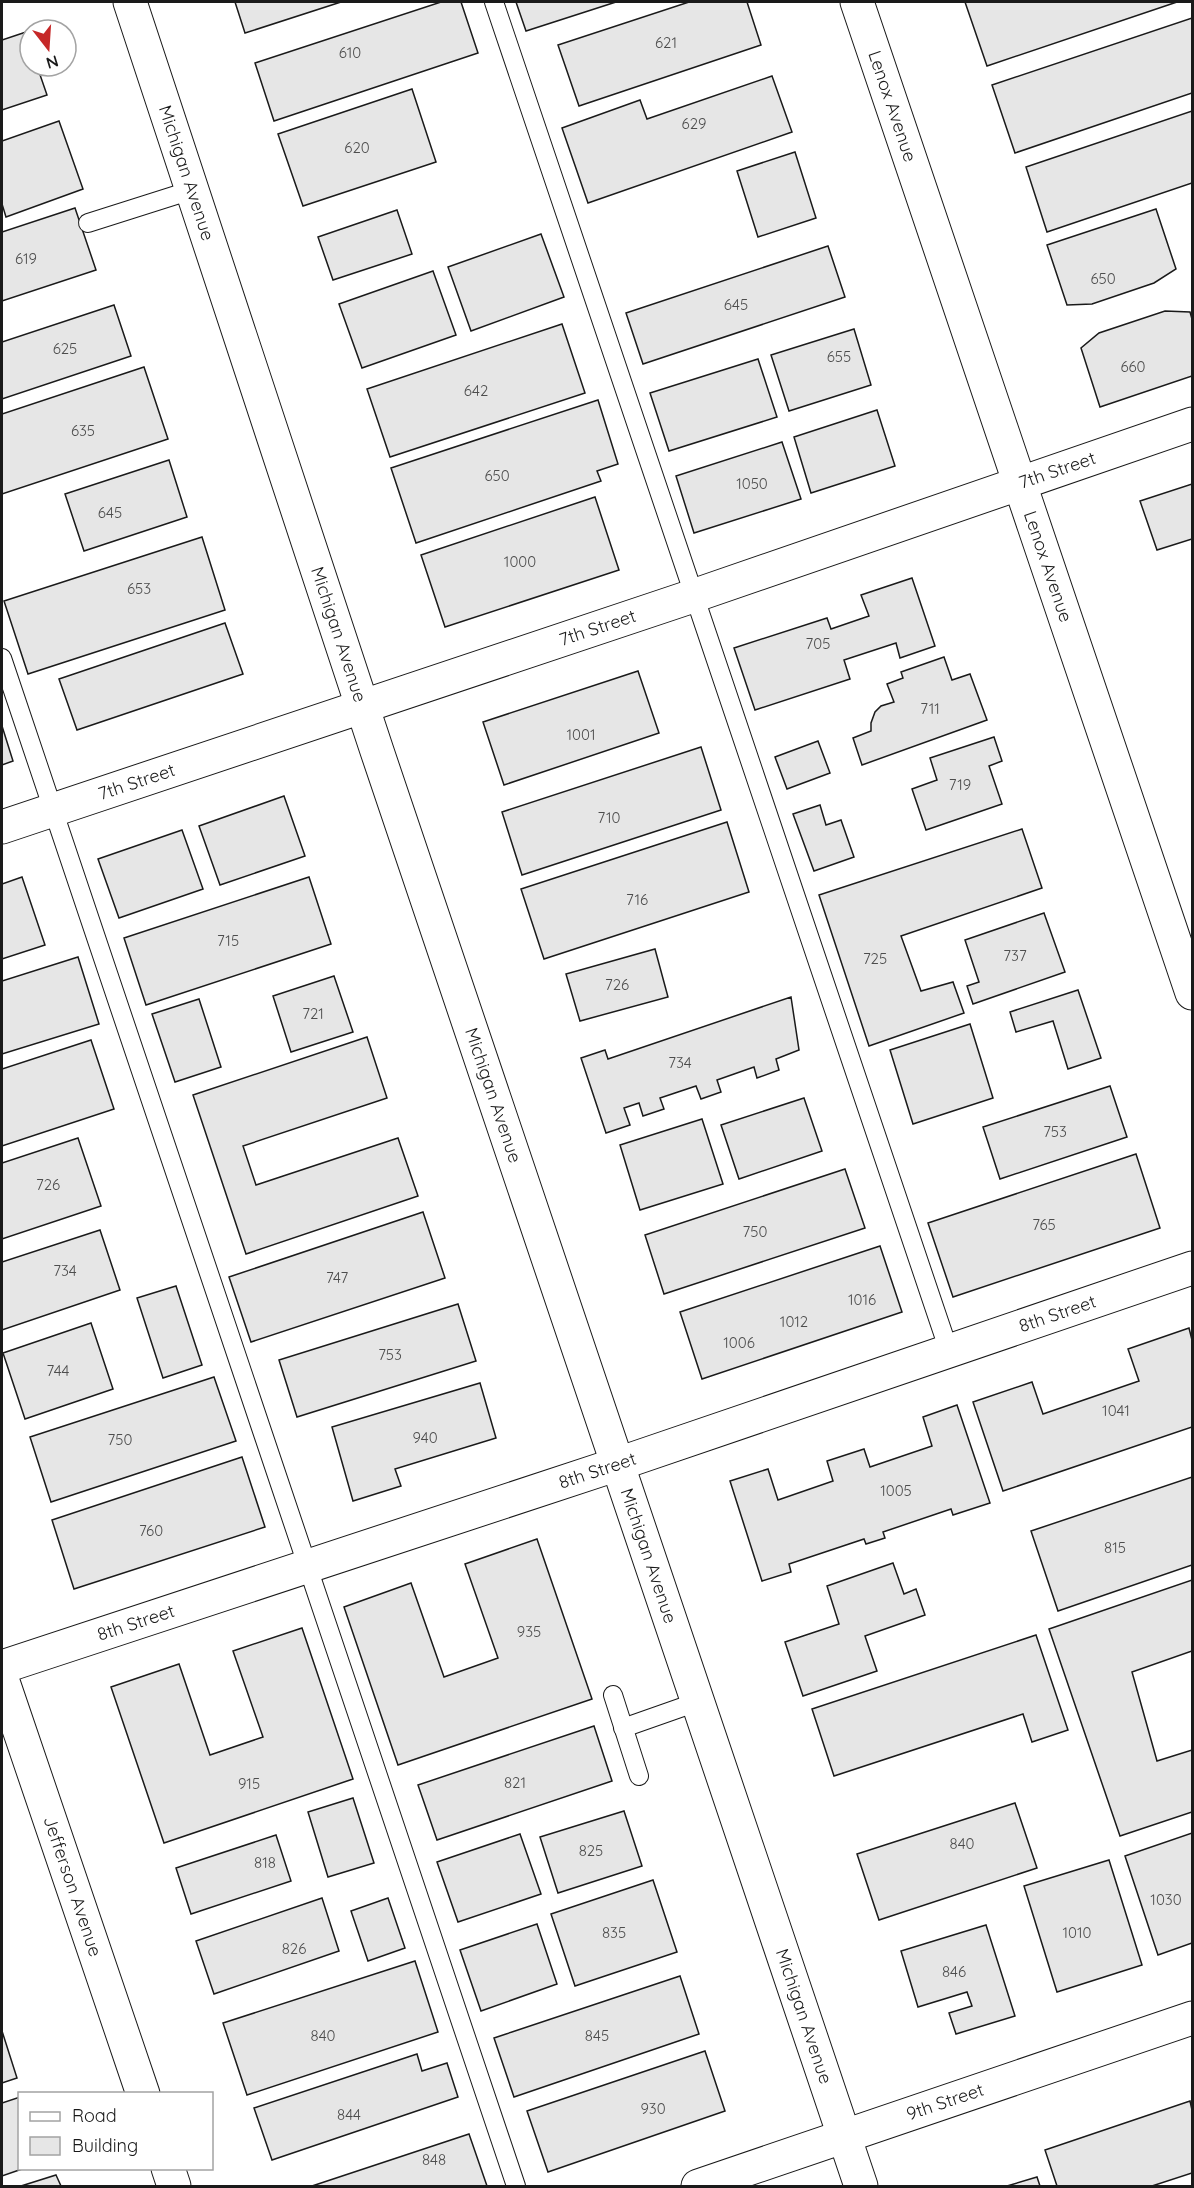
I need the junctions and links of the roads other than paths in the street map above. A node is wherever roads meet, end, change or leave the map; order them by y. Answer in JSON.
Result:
{"nodes":[{"id":1,"x":130,"y":2,"type":"edge"},
{"id":2,"x":495,"y":2,"type":"edge"},
{"id":3,"x":857,"y":2,"type":"edge"},
{"id":4,"x":192,"y":190,"type":"junction"},
{"id":5,"x":88,"y":223,"type":"dead end"},
{"id":6,"x":1192,"y":424,"type":"edge"},
{"id":7,"x":1020,"y":483,"type":"junction"},
{"id":8,"x":693,"y":596,"type":"junction"},
{"id":9,"x":2,"y":658,"type":"edge"},
{"id":10,"x":362,"y":706,"type":"junction"},
{"id":11,"x":52,"y":810,"type":"junction"},
{"id":12,"x":2,"y":827,"type":"edge"},
{"id":13,"x":1192,"y":993,"type":"edge"},
{"id":14,"x":1192,"y":1268,"type":"edge"},
{"id":15,"x":949,"y":1351,"type":"junction"},
{"id":16,"x":618,"y":1464,"type":"junction"},
{"id":17,"x":308,"y":1566,"type":"junction"},
{"id":18,"x":2,"y":1667,"type":"edge"},
{"id":19,"x":2,"y":1679,"type":"edge"},
{"id":20,"x":613,"y":1695,"type":"dead end"},
{"id":21,"x":697,"y":1702,"type":"junction"},
{"id":22,"x":622,"y":1728,"type":"junction"},
{"id":23,"x":639,"y":1776,"type":"dead end"},
{"id":24,"x":1192,"y":2018,"type":"edge"},
{"id":25,"x":142,"y":2092,"type":"edge"},
{"id":26,"x":844,"y":2136,"type":"junction"},
{"id":27,"x":168,"y":2170,"type":"edge"},
{"id":28,"x":174,"y":2187,"type":"edge"},
{"id":29,"x":516,"y":2187,"type":"edge"},
{"id":30,"x":698,"y":2187,"type":"edge"},
{"id":31,"x":861,"y":2187,"type":"edge"}],
"edges":[{"from":1,"to":4,"type":"street","name":"Michigan Avenue"},
{"from":2,"to":8,"type":"lane"},
{"from":3,"to":7,"type":"street","name":"Lenox Avenue"},
{"from":4,"to":5,"type":"lane"},
{"from":4,"to":10,"type":"street","name":"Michigan Avenue"},
{"from":6,"to":7,"type":"street","name":"7th Street"},
{"from":7,"to":8,"type":"street","name":"7th Street"},
{"from":7,"to":13,"type":"street","name":"Lenox Avenue"},
{"from":8,"to":10,"type":"street","name":"7th Street"},
{"from":8,"to":15,"type":"lane"},
{"from":9,"to":11,"type":"lane"},
{"from":10,"to":11,"type":"street","name":"7th Street"},
{"from":10,"to":16,"type":"street","name":"Michigan Avenue"},
{"from":11,"to":12,"type":"street","name":"7th Street"},
{"from":11,"to":17,"type":"lane"},
{"from":14,"to":15,"type":"street","name":"8th Street"},
{"from":15,"to":16,"type":"street","name":"8th Street"},
{"from":16,"to":17,"type":"street","name":"8th Street"},
{"from":16,"to":21,"type":"street","name":"Michigan Avenue"},
{"from":17,"to":18,"type":"street","name":"8th Street"},
{"from":17,"to":29,"type":"lane"},
{"from":19,"to":25,"type":"street","name":"Jefferson Avenue"},
{"from":20,"to":22,"type":"lane"},
{"from":21,"to":22,"type":"lane"},
{"from":21,"to":26,"type":"street","name":"Michigan Avenue"},
{"from":22,"to":23,"type":"lane"},
{"from":24,"to":26,"type":"street","name":"9th Street"},
{"from":26,"to":30,"type":"street","name":"9th Street"},
{"from":26,"to":31,"type":"street","name":"Michigan Avenue"},
{"from":27,"to":28,"type":"street"}]}
